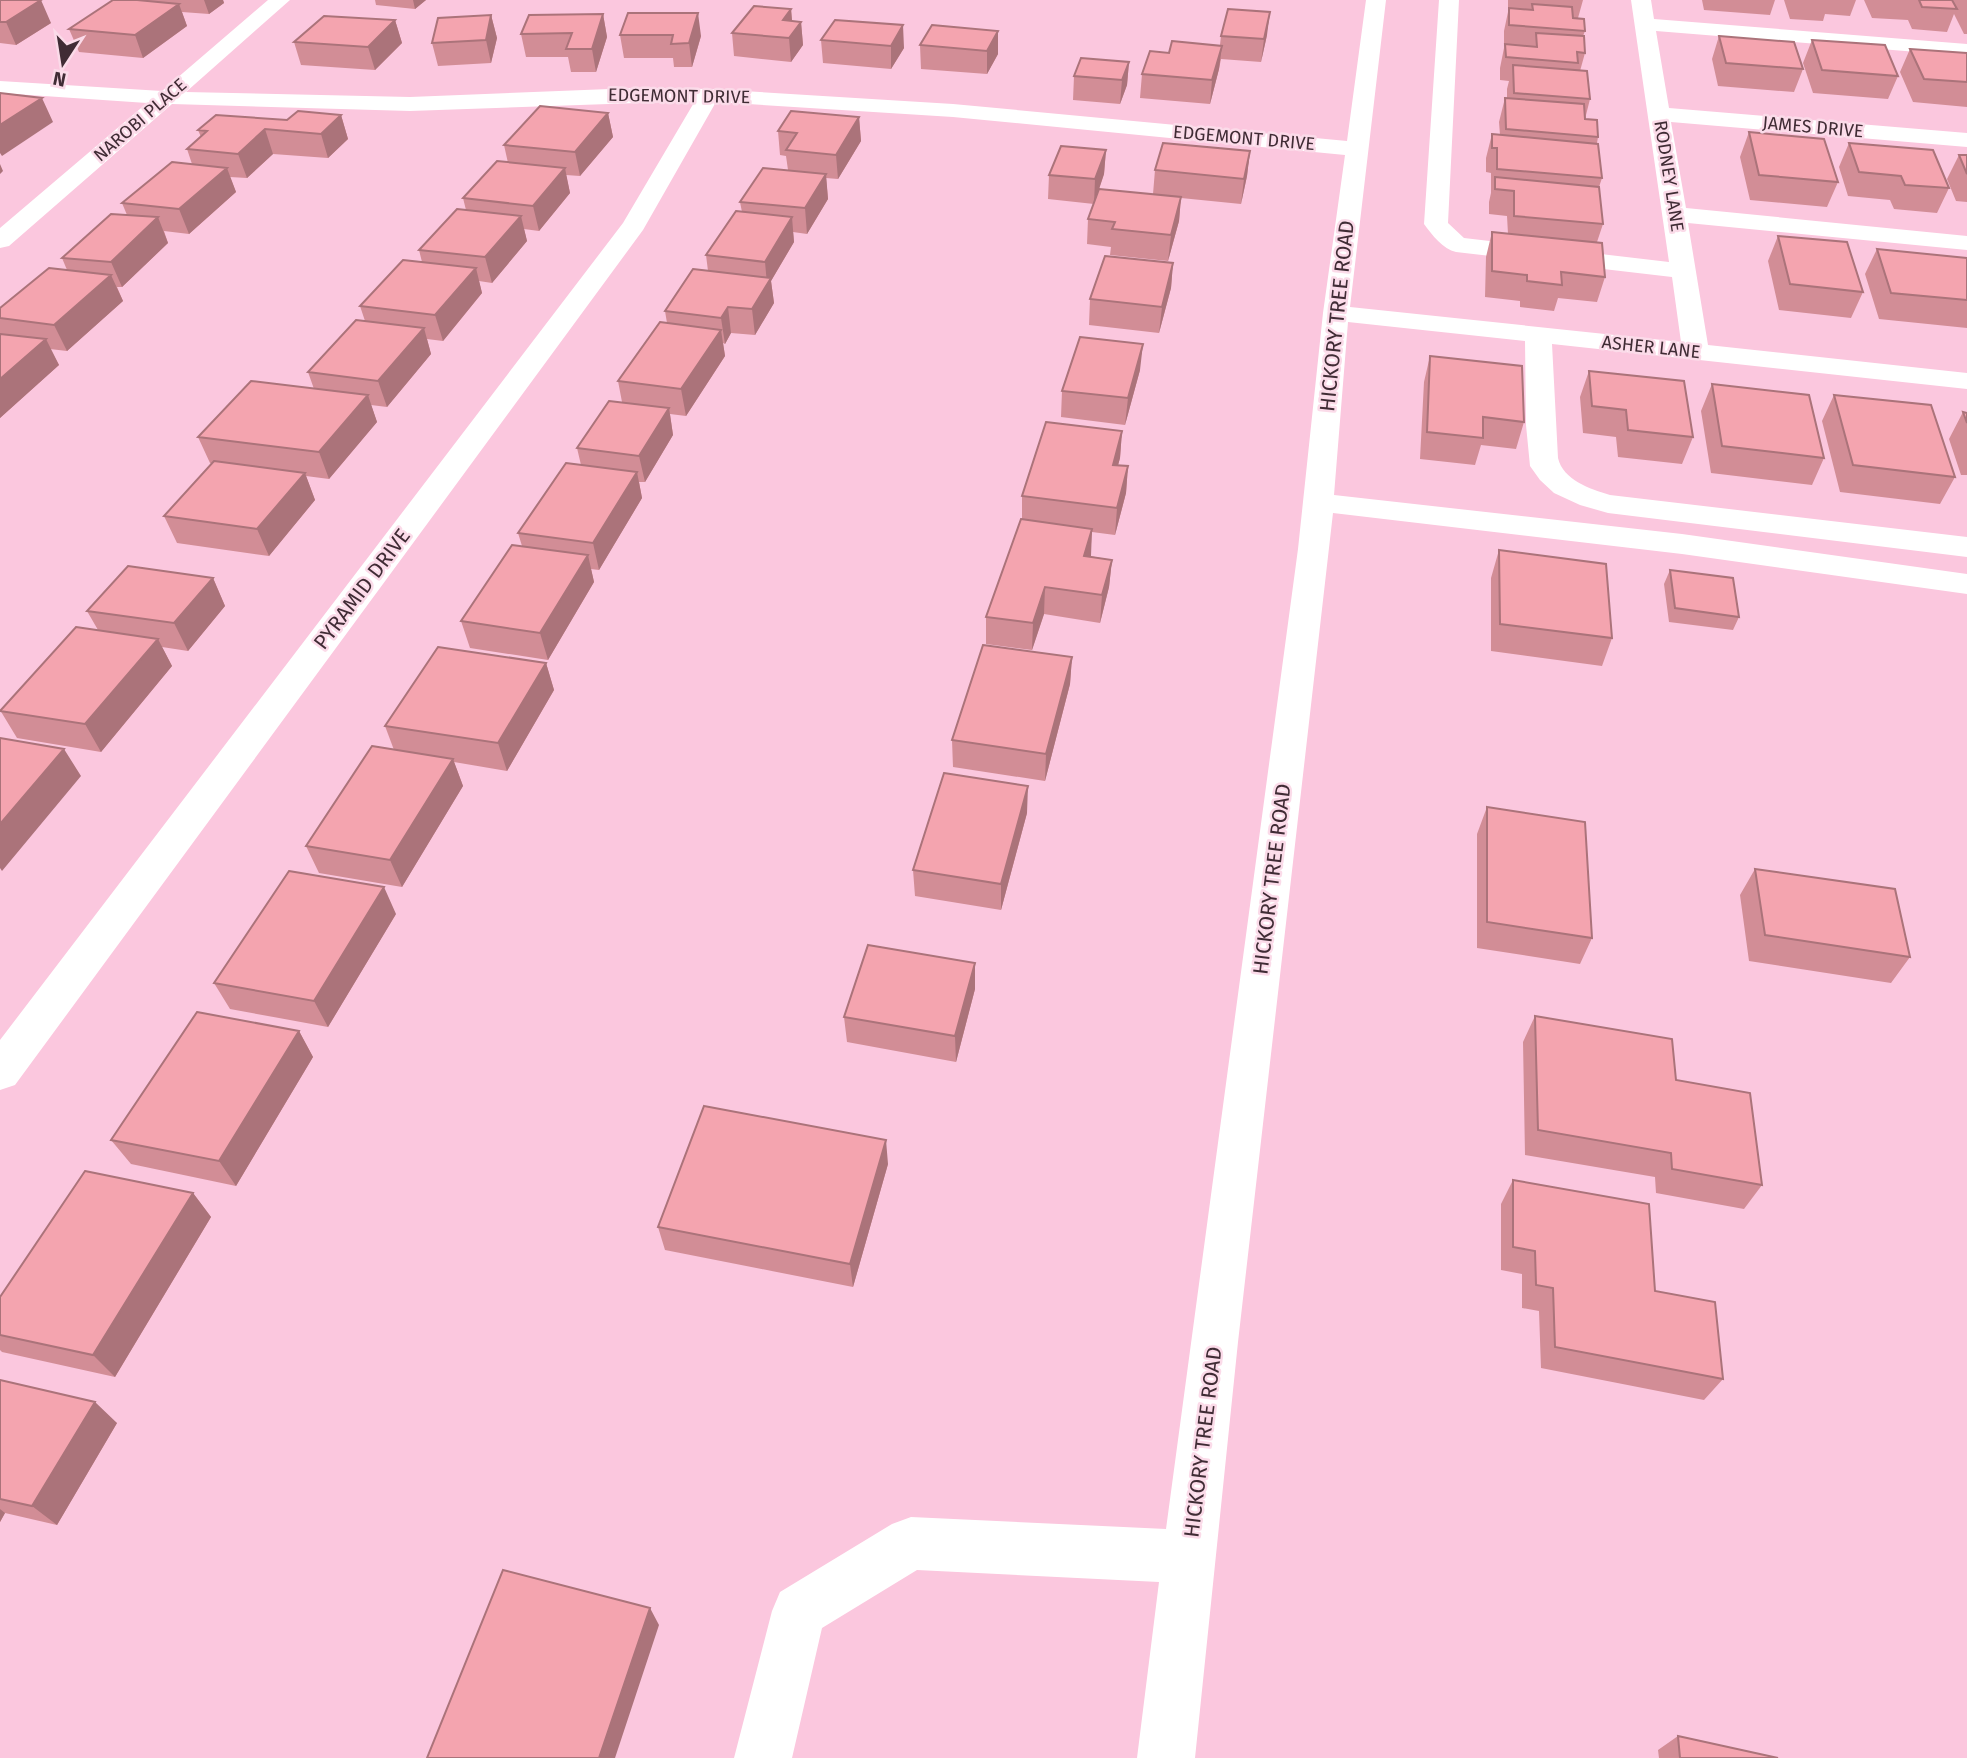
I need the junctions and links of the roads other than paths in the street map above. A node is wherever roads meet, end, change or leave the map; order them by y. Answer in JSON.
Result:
{"nodes":[{"id":1,"x":280,"y":0,"type":"edge"},
{"id":2,"x":1376,"y":0,"type":"edge"},
{"id":3,"x":1449,"y":0,"type":"edge"},
{"id":4,"x":1641,"y":0,"type":"edge"},
{"id":5,"x":1644,"y":24,"type":"junction"},
{"id":6,"x":1967,"y":50,"type":"edge"},
{"id":7,"x":0,"y":87,"type":"edge"},
{"id":8,"x":709,"y":95,"type":"junction"},
{"id":9,"x":168,"y":96,"type":"junction"},
{"id":10,"x":1659,"y":114,"type":"junction"},
{"id":11,"x":1967,"y":140,"type":"edge"},
{"id":12,"x":1357,"y":149,"type":"junction"},
{"id":13,"x":1675,"y":214,"type":"junction"},
{"id":14,"x":0,"y":241,"type":"edge"},
{"id":15,"x":1967,"y":243,"type":"edge"},
{"id":16,"x":1684,"y":271,"type":"junction"},
{"id":17,"x":1336,"y":313,"type":"junction"},
{"id":18,"x":1538,"y":335,"type":"junction"},
{"id":19,"x":1696,"y":352,"type":"junction"},
{"id":20,"x":1967,"y":381,"type":"edge"},
{"id":21,"x":1318,"y":502,"type":"junction"},
{"id":22,"x":1967,"y":547,"type":"edge"},
{"id":23,"x":1967,"y":584,"type":"edge"},
{"id":24,"x":0,"y":1072,"type":"edge"},
{"id":25,"x":1189,"y":1557,"type":"junction"},
{"id":26,"x":762,"y":1758,"type":"edge"},
{"id":27,"x":1166,"y":1758,"type":"edge"}],
"edges":[{"from":1,"to":9,"type":"street","name":"NAROBI PLACE"},
{"from":2,"to":12,"type":"street","name":"HICKORY TREE ROAD"},
{"from":3,"to":16,"type":"street"},
{"from":4,"to":5,"type":"street","name":"RODNEY LANE"},
{"from":5,"to":6,"type":"street"},
{"from":5,"to":10,"type":"street","name":"RODNEY LANE"},
{"from":7,"to":9,"type":"street","name":"EDGEMONT DRIVE"},
{"from":8,"to":9,"type":"street","name":"EDGEMONT DRIVE"},
{"from":8,"to":12,"type":"street","name":"EDGEMONT DRIVE"},
{"from":8,"to":24,"type":"street","name":"PYRAMID DRIVE"},
{"from":9,"to":14,"type":"street","name":"NAROBI PLACE"},
{"from":10,"to":11,"type":"street","name":"JAMES DRIVE"},
{"from":10,"to":13,"type":"street","name":"RODNEY LANE"},
{"from":12,"to":17,"type":"street","name":"HICKORY TREE ROAD"},
{"from":13,"to":15,"type":"street"},
{"from":13,"to":16,"type":"street","name":"RODNEY LANE"},
{"from":16,"to":19,"type":"street","name":"RODNEY LANE"},
{"from":17,"to":18,"type":"street","name":"ASHER LANE"},
{"from":17,"to":21,"type":"street","name":"HICKORY TREE ROAD"},
{"from":18,"to":19,"type":"street","name":"ASHER LANE"},
{"from":18,"to":22,"type":"street"},
{"from":19,"to":20,"type":"street","name":"ASHER LANE"},
{"from":21,"to":23,"type":"street"},
{"from":21,"to":25,"type":"street","name":"HICKORY TREE ROAD"},
{"from":25,"to":26,"type":"street"},
{"from":25,"to":27,"type":"street","name":"HICKORY TREE ROAD"}]}
